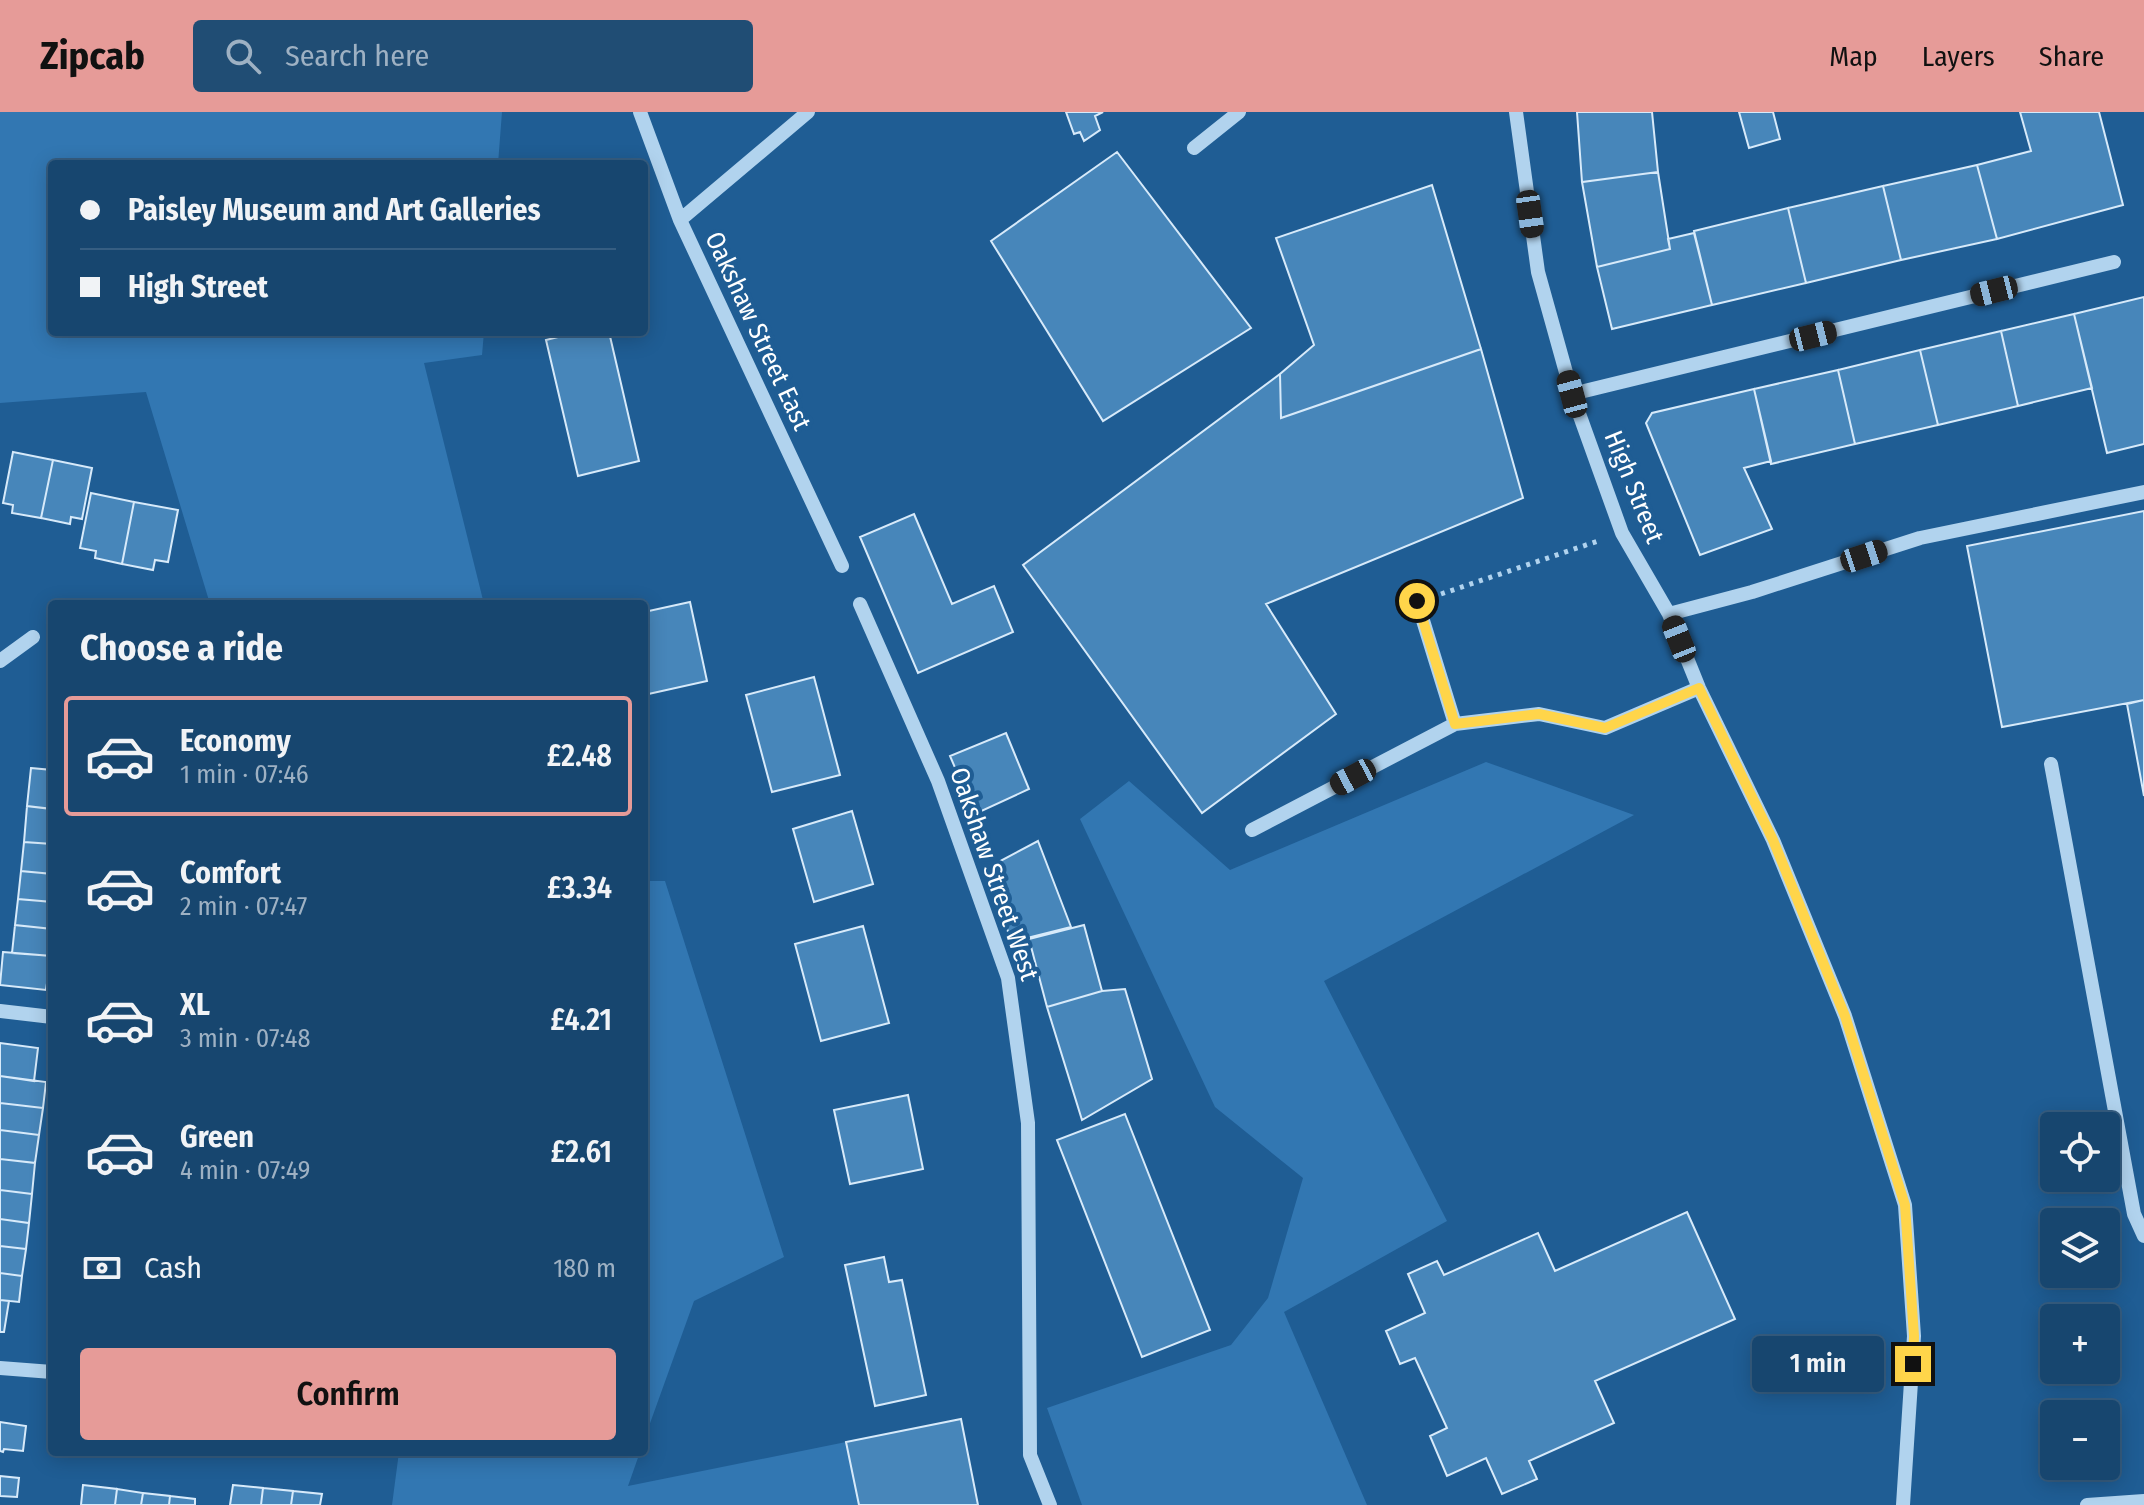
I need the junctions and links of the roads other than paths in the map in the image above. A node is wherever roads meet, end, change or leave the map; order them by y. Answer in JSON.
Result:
{"nodes":[{"id":1,"x":640,"y":112,"type":"edge"},
{"id":2,"x":808,"y":112,"type":"edge"},
{"id":3,"x":1239,"y":112,"type":"edge"},
{"id":4,"x":1516,"y":112,"type":"edge"},
{"id":5,"x":1194,"y":148,"type":"dead end"},
{"id":6,"x":680,"y":220,"type":"junction"},
{"id":7,"x":2114,"y":262,"type":"dead end"},
{"id":8,"x":1572,"y":394,"type":"junction"},
{"id":9,"x":2144,"y":492,"type":"edge"},
{"id":10,"x":842,"y":566,"type":"dead end"},
{"id":11,"x":1417,"y":601,"type":"road end"},
{"id":12,"x":860,"y":604,"type":"dead end"},
{"id":13,"x":1669,"y":614,"type":"junction"},
{"id":14,"x":33,"y":637,"type":"dead end"},
{"id":15,"x":0,"y":661,"type":"edge"},
{"id":16,"x":1699,"y":688,"type":"junction"},
{"id":17,"x":1455,"y":724,"type":"junction"},
{"id":18,"x":2051,"y":764,"type":"dead end"},
{"id":19,"x":1252,"y":830,"type":"dead end"},
{"id":20,"x":0,"y":1011,"type":"edge"},
{"id":21,"x":48,"y":1017,"type":"edge"},
{"id":22,"x":2144,"y":1236,"type":"edge"},
{"id":23,"x":0,"y":1368,"type":"edge"},
{"id":24,"x":48,"y":1372,"type":"edge"},
{"id":25,"x":2144,"y":1501,"type":"edge"},
{"id":26,"x":1050,"y":1505,"type":"edge"},
{"id":27,"x":1903,"y":1505,"type":"edge"},
{"id":28,"x":2087,"y":1505,"type":"edge"}],
"edges":[{"from":1,"to":6,"type":"street","name":"Oakshaw Street East"},
{"from":2,"to":6,"type":"street"},
{"from":3,"to":5,"type":"street"},
{"from":4,"to":8,"type":"street","name":"High Street"},
{"from":6,"to":10,"type":"street","name":"Oakshaw Street East"},
{"from":7,"to":8,"type":"street"},
{"from":8,"to":13,"type":"street","name":"High Street"},
{"from":9,"to":13,"type":"street"},
{"from":11,"to":17,"type":"street"},
{"from":12,"to":26,"type":"street","name":"Oakshaw Street West"},
{"from":13,"to":16,"type":"street","name":"High Street"},
{"from":14,"to":15,"type":"street"},
{"from":16,"to":17,"type":"street"},
{"from":16,"to":27,"type":"street","name":"High Street"},
{"from":17,"to":19,"type":"street"},
{"from":18,"to":22,"type":"street"},
{"from":20,"to":21,"type":"street"},
{"from":23,"to":24,"type":"street"},
{"from":25,"to":28,"type":"street"}]}
